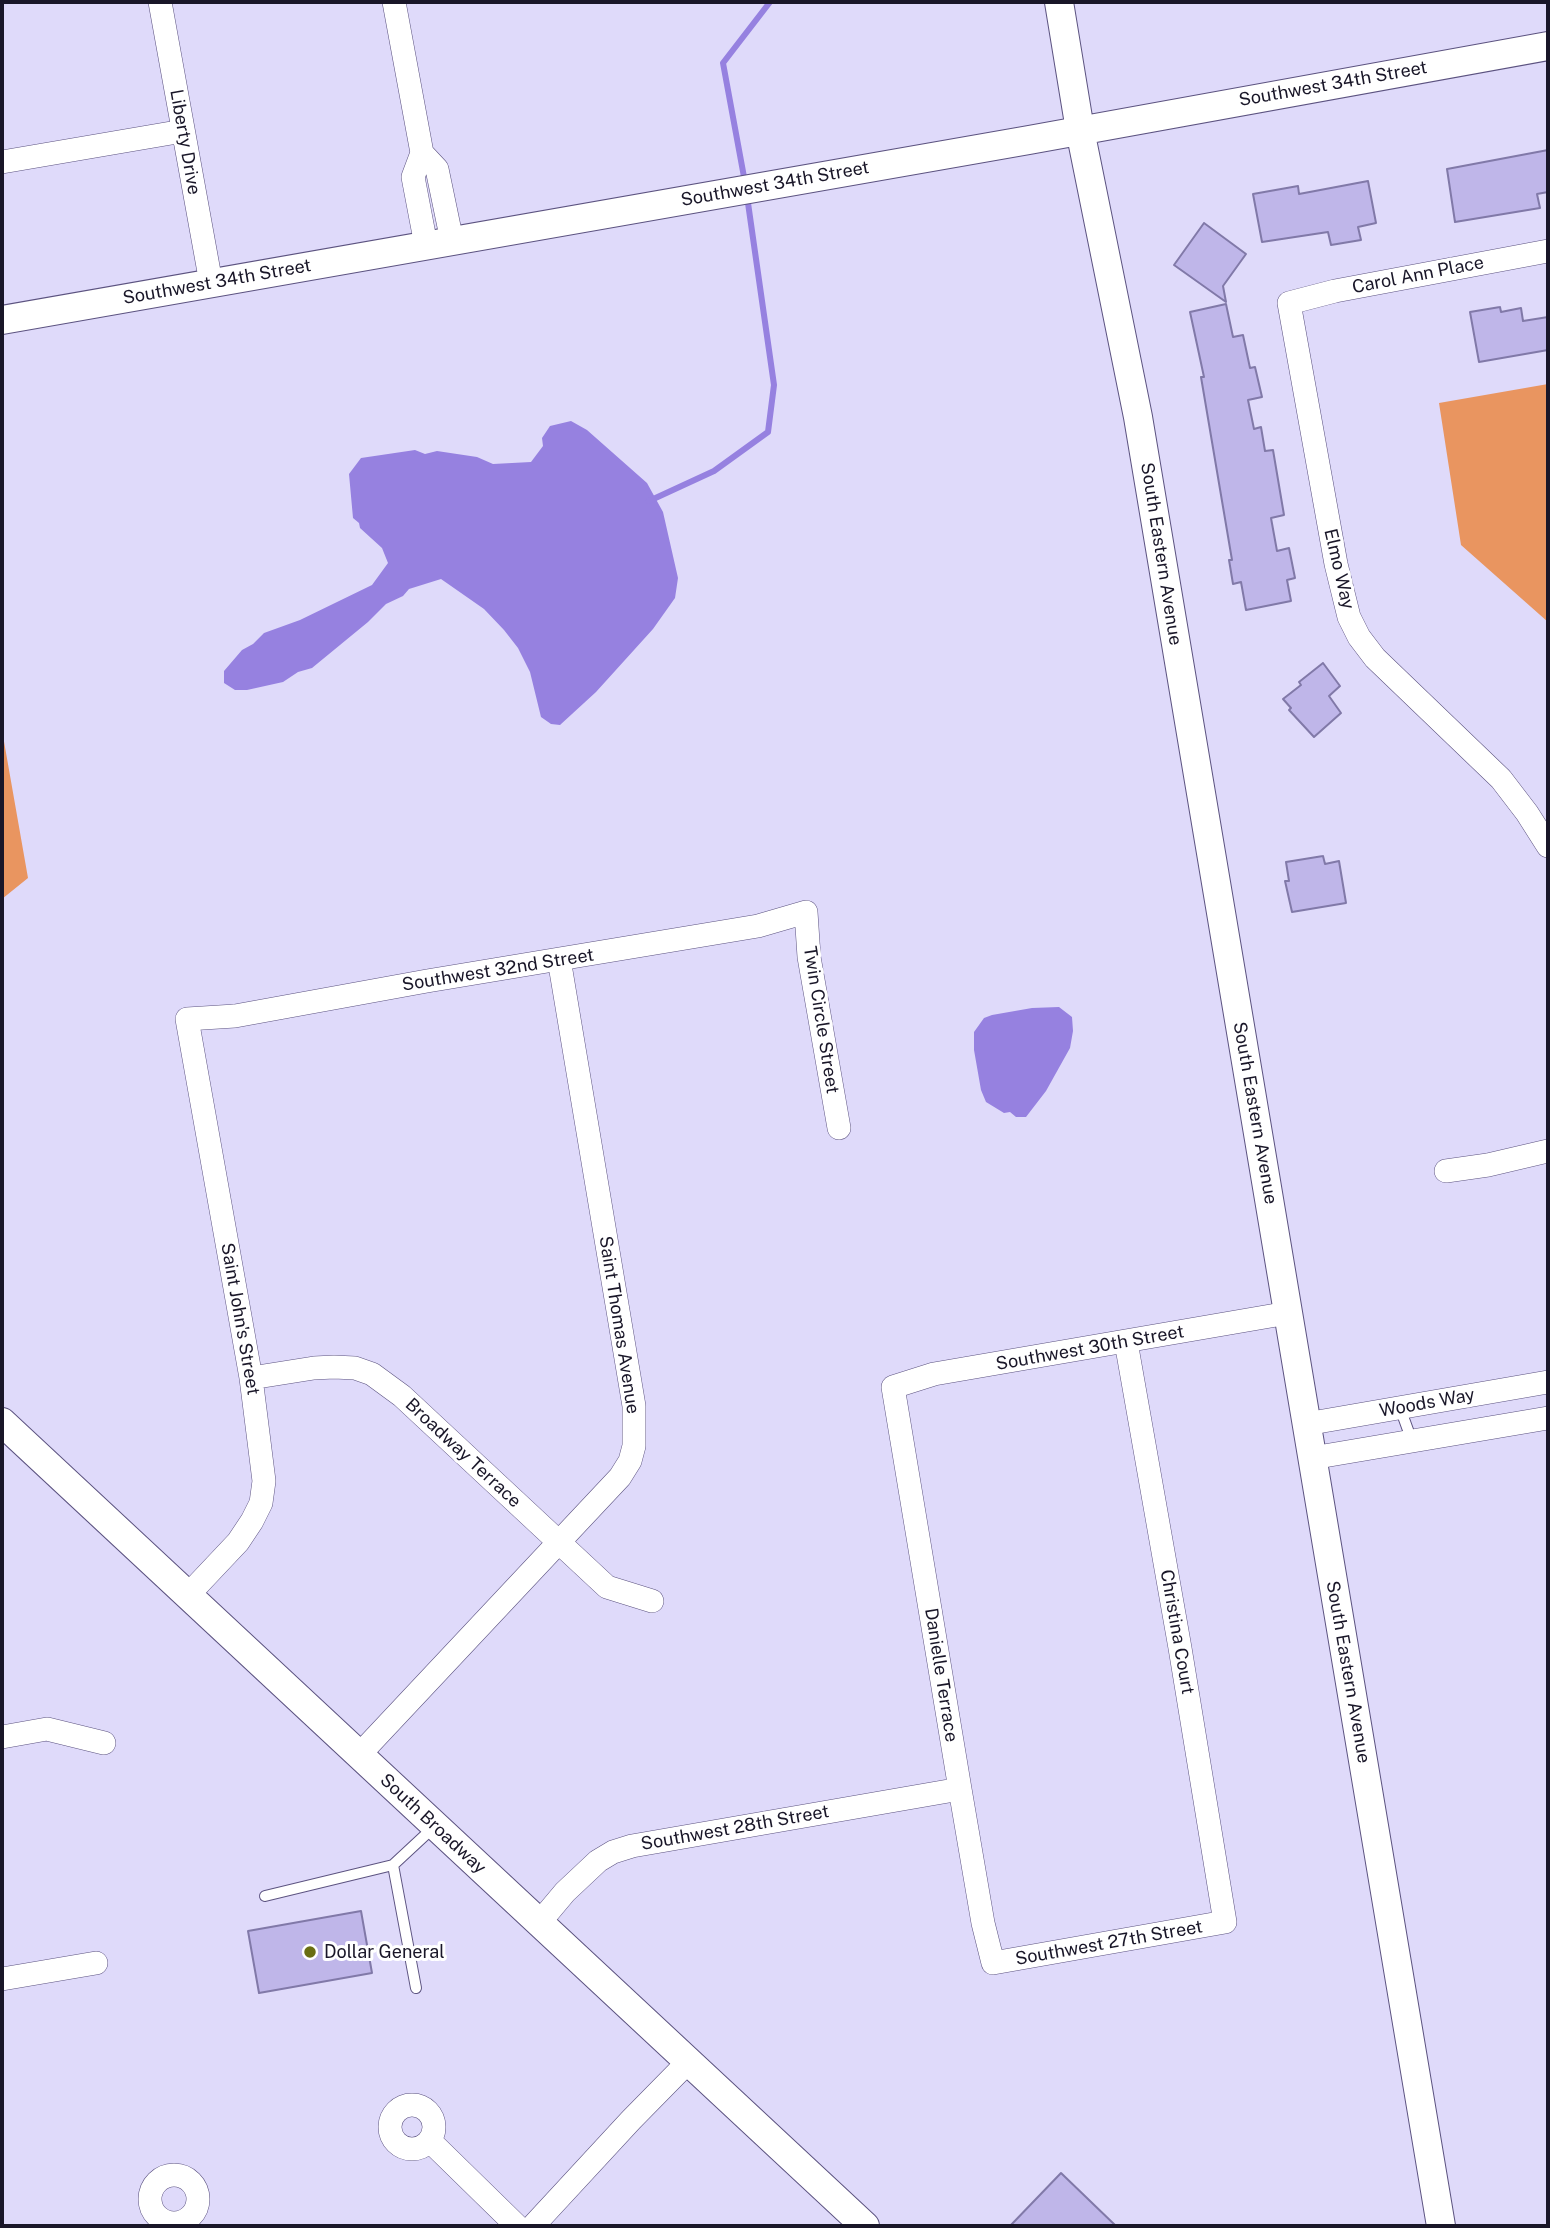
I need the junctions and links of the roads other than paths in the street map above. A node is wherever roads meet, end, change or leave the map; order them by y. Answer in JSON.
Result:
{"nodes":[{"id":1,"x":160,"y":2,"type":"edge"},
{"id":2,"x":394,"y":2,"type":"edge"},
{"id":3,"x":1059,"y":2,"type":"edge"},
{"id":4,"x":1548,"y":46,"type":"edge"},
{"id":5,"x":1080,"y":130,"type":"junction"},
{"id":6,"x":183,"y":131,"type":"junction"},
{"id":7,"x":2,"y":162,"type":"edge"},
{"id":8,"x":439,"y":243,"type":"junction"},
{"id":9,"x":1548,"y":251,"type":"edge"},
{"id":10,"x":211,"y":283,"type":"junction"},
{"id":11,"x":1289,"y":303,"type":"joint"},
{"id":12,"x":2,"y":320,"type":"edge"},
{"id":13,"x":1548,"y":846,"type":"edge"},
{"id":14,"x":806,"y":912,"type":"joint"},
{"id":15,"x":559,"y":960,"type":"junction"},
{"id":16,"x":187,"y":1019,"type":"joint"},
{"id":17,"x":839,"y":1128,"type":"dead end"},
{"id":18,"x":1548,"y":1151,"type":"edge"},
{"id":19,"x":1446,"y":1171,"type":"dead end"},
{"id":20,"x":1288,"y":1313,"type":"junction"},
{"id":21,"x":1126,"y":1342,"type":"junction"},
{"id":22,"x":251,"y":1378,"type":"junction"},
{"id":23,"x":1548,"y":1382,"type":"edge"},
{"id":24,"x":893,"y":1387,"type":"joint"},
{"id":25,"x":1400,"y":1408,"type":"junction"},
{"id":26,"x":1548,"y":1418,"type":"edge"},
{"id":27,"x":2,"y":1422,"type":"edge"},
{"id":28,"x":1306,"y":1424,"type":"junction"},
{"id":29,"x":1412,"y":1441,"type":"junction"},
{"id":30,"x":1312,"y":1458,"type":"junction"},
{"id":31,"x":558,"y":1542,"type":"junction"},
{"id":32,"x":188,"y":1595,"type":"junction"},
{"id":33,"x":652,"y":1601,"type":"dead end"},
{"id":34,"x":2,"y":1737,"type":"edge"},
{"id":35,"x":104,"y":1743,"type":"dead end"},
{"id":36,"x":359,"y":1755,"type":"junction"},
{"id":37,"x":960,"y":1789,"type":"junction"},
{"id":38,"x":435,"y":1826,"type":"junction"},
{"id":39,"x":393,"y":1865,"type":"junction"},
{"id":40,"x":265,"y":1896,"type":"dead end"},
{"id":41,"x":1225,"y":1922,"type":"joint"},
{"id":42,"x":539,"y":1923,"type":"junction"},
{"id":43,"x":993,"y":1963,"type":"joint"},
{"id":44,"x":96,"y":1964,"type":"dead end"},
{"id":45,"x":2,"y":1979,"type":"edge"},
{"id":46,"x":416,"y":1988,"type":"dead end"},
{"id":47,"x":689,"y":2062,"type":"junction"},
{"id":48,"x":430,"y":2141,"type":"dead end"},
{"id":49,"x":517,"y":2226,"type":"edge"},
{"id":50,"x":533,"y":2226,"type":"edge"},
{"id":51,"x":865,"y":2226,"type":"edge"},
{"id":52,"x":1441,"y":2226,"type":"edge"}],
"edges":[{"from":1,"to":6,"type":"street","name":"Liberty Drive"},
{"from":2,"to":8,"type":"street"},
{"from":3,"to":5,"type":"street","name":"South Eastern Avenue"},
{"from":4,"to":5,"type":"street","name":"Southwest 34th Street"},
{"from":5,"to":8,"type":"street","name":"Southwest 34th Street"},
{"from":5,"to":20,"type":"street","name":"South Eastern Avenue"},
{"from":6,"to":7,"type":"street"},
{"from":6,"to":10,"type":"street","name":"Liberty Drive"},
{"from":8,"to":10,"type":"street","name":"Southwest 34th Street"},
{"from":9,"to":11,"type":"street","name":"Carol Ann Place"},
{"from":10,"to":12,"type":"street","name":"Southwest 34th Street"},
{"from":11,"to":13,"type":"street","name":"Elmo Way"},
{"from":14,"to":15,"type":"street","name":"Southwest 32nd Street"},
{"from":14,"to":17,"type":"street","name":"Twin Circle Street"},
{"from":15,"to":16,"type":"street","name":"Southwest 32nd Street"},
{"from":15,"to":31,"type":"street","name":"Saint Thomas Avenue"},
{"from":16,"to":22,"type":"street","name":"Saint John's Street"},
{"from":18,"to":19,"type":"street"},
{"from":20,"to":21,"type":"street","name":"Southwest 30th Street"},
{"from":20,"to":28,"type":"street","name":"South Eastern Avenue"},
{"from":21,"to":24,"type":"street","name":"Southwest 30th Street"},
{"from":21,"to":41,"type":"street","name":"Christina Court"},
{"from":22,"to":31,"type":"street","name":"Broadway Terrace"},
{"from":22,"to":32,"type":"street","name":"Saint John's Street"},
{"from":23,"to":25,"type":"street","name":"Woods Way"},
{"from":24,"to":37,"type":"street","name":"Danielle Terrace"},
{"from":25,"to":28,"type":"street","name":"Woods Way"},
{"from":25,"to":29,"type":"lane"},
{"from":26,"to":29,"type":"street","name":"Woods Way"},
{"from":27,"to":32,"type":"street","name":"South Broadway"},
{"from":28,"to":30,"type":"street","name":"South Eastern Avenue"},
{"from":29,"to":30,"type":"street","name":"Woods Way"},
{"from":30,"to":52,"type":"street","name":"South Eastern Avenue"},
{"from":31,"to":33,"type":"street","name":"Broadway Terrace"},
{"from":31,"to":36,"type":"street","name":"Saint Thomas Avenue"},
{"from":32,"to":36,"type":"street","name":"South Broadway"},
{"from":34,"to":35,"type":"street"},
{"from":36,"to":38,"type":"street","name":"South Broadway"},
{"from":37,"to":42,"type":"street","name":"Southwest 28th Street"},
{"from":37,"to":43,"type":"street","name":"Danielle Terrace"},
{"from":38,"to":39,"type":"lane"},
{"from":38,"to":42,"type":"street","name":"South Broadway"},
{"from":39,"to":40,"type":"lane"},
{"from":39,"to":46,"type":"lane"},
{"from":41,"to":43,"type":"street","name":"Southwest 27th Street"},
{"from":42,"to":47,"type":"street","name":"South Broadway"},
{"from":44,"to":45,"type":"street"},
{"from":47,"to":50,"type":"street"},
{"from":47,"to":51,"type":"street","name":"South Broadway"},
{"from":48,"to":49,"type":"street"}]}
